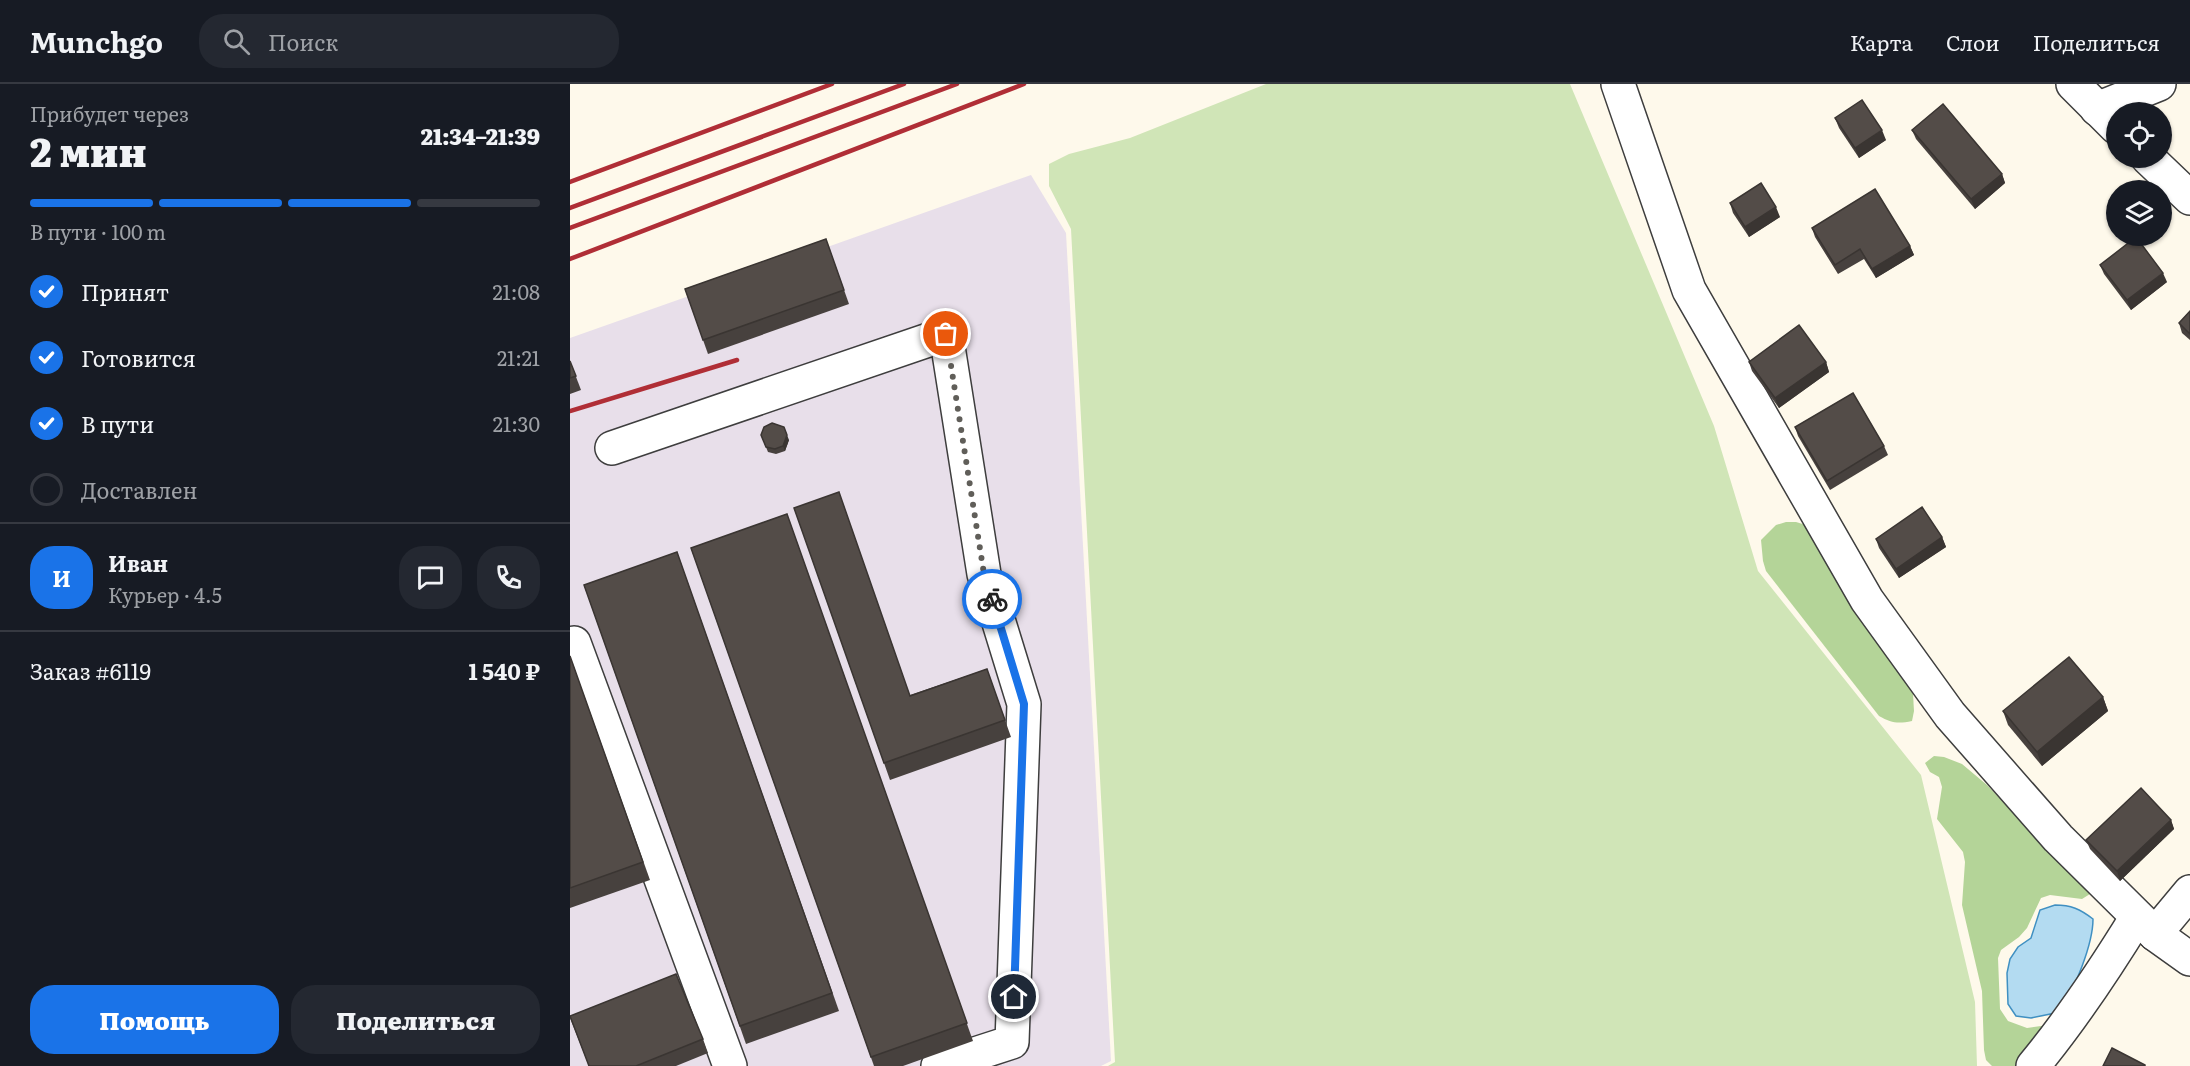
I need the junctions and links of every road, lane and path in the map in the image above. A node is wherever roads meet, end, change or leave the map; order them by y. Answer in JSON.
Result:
{"nodes":[{"id":1,"x":1618,"y":84,"type":"edge"},
{"id":2,"x":2073,"y":84,"type":"edge"},
{"id":3,"x":2159,"y":84,"type":"edge"},
{"id":4,"x":2131,"y":102,"type":"edge"},
{"id":5,"x":2106,"y":117,"type":"edge"},
{"id":6,"x":2158,"y":168,"type":"edge"},
{"id":7,"x":2190,"y":198,"type":"edge"},
{"id":8,"x":612,"y":447,"type":"dead end"},
{"id":9,"x":570,"y":644,"type":"edge"},
{"id":10,"x":2190,"y":892,"type":"edge"},
{"id":11,"x":2146,"y":925,"type":"junction"},
{"id":12,"x":2190,"y":958,"type":"edge"},
{"id":13,"x":730,"y":1066,"type":"edge"},
{"id":14,"x":938,"y":1066,"type":"edge"},
{"id":15,"x":2033,"y":1066,"type":"edge"}],
"edges":[{"from":1,"to":11,"type":"street"},
{"from":2,"to":5,"type":"street"},
{"from":3,"to":4,"type":"street"},
{"from":6,"to":7,"type":"street"},
{"from":8,"to":14,"type":"street"},
{"from":9,"to":13,"type":"street"},
{"from":10,"to":11,"type":"street"},
{"from":11,"to":12,"type":"street"},
{"from":11,"to":15,"type":"street"}]}
